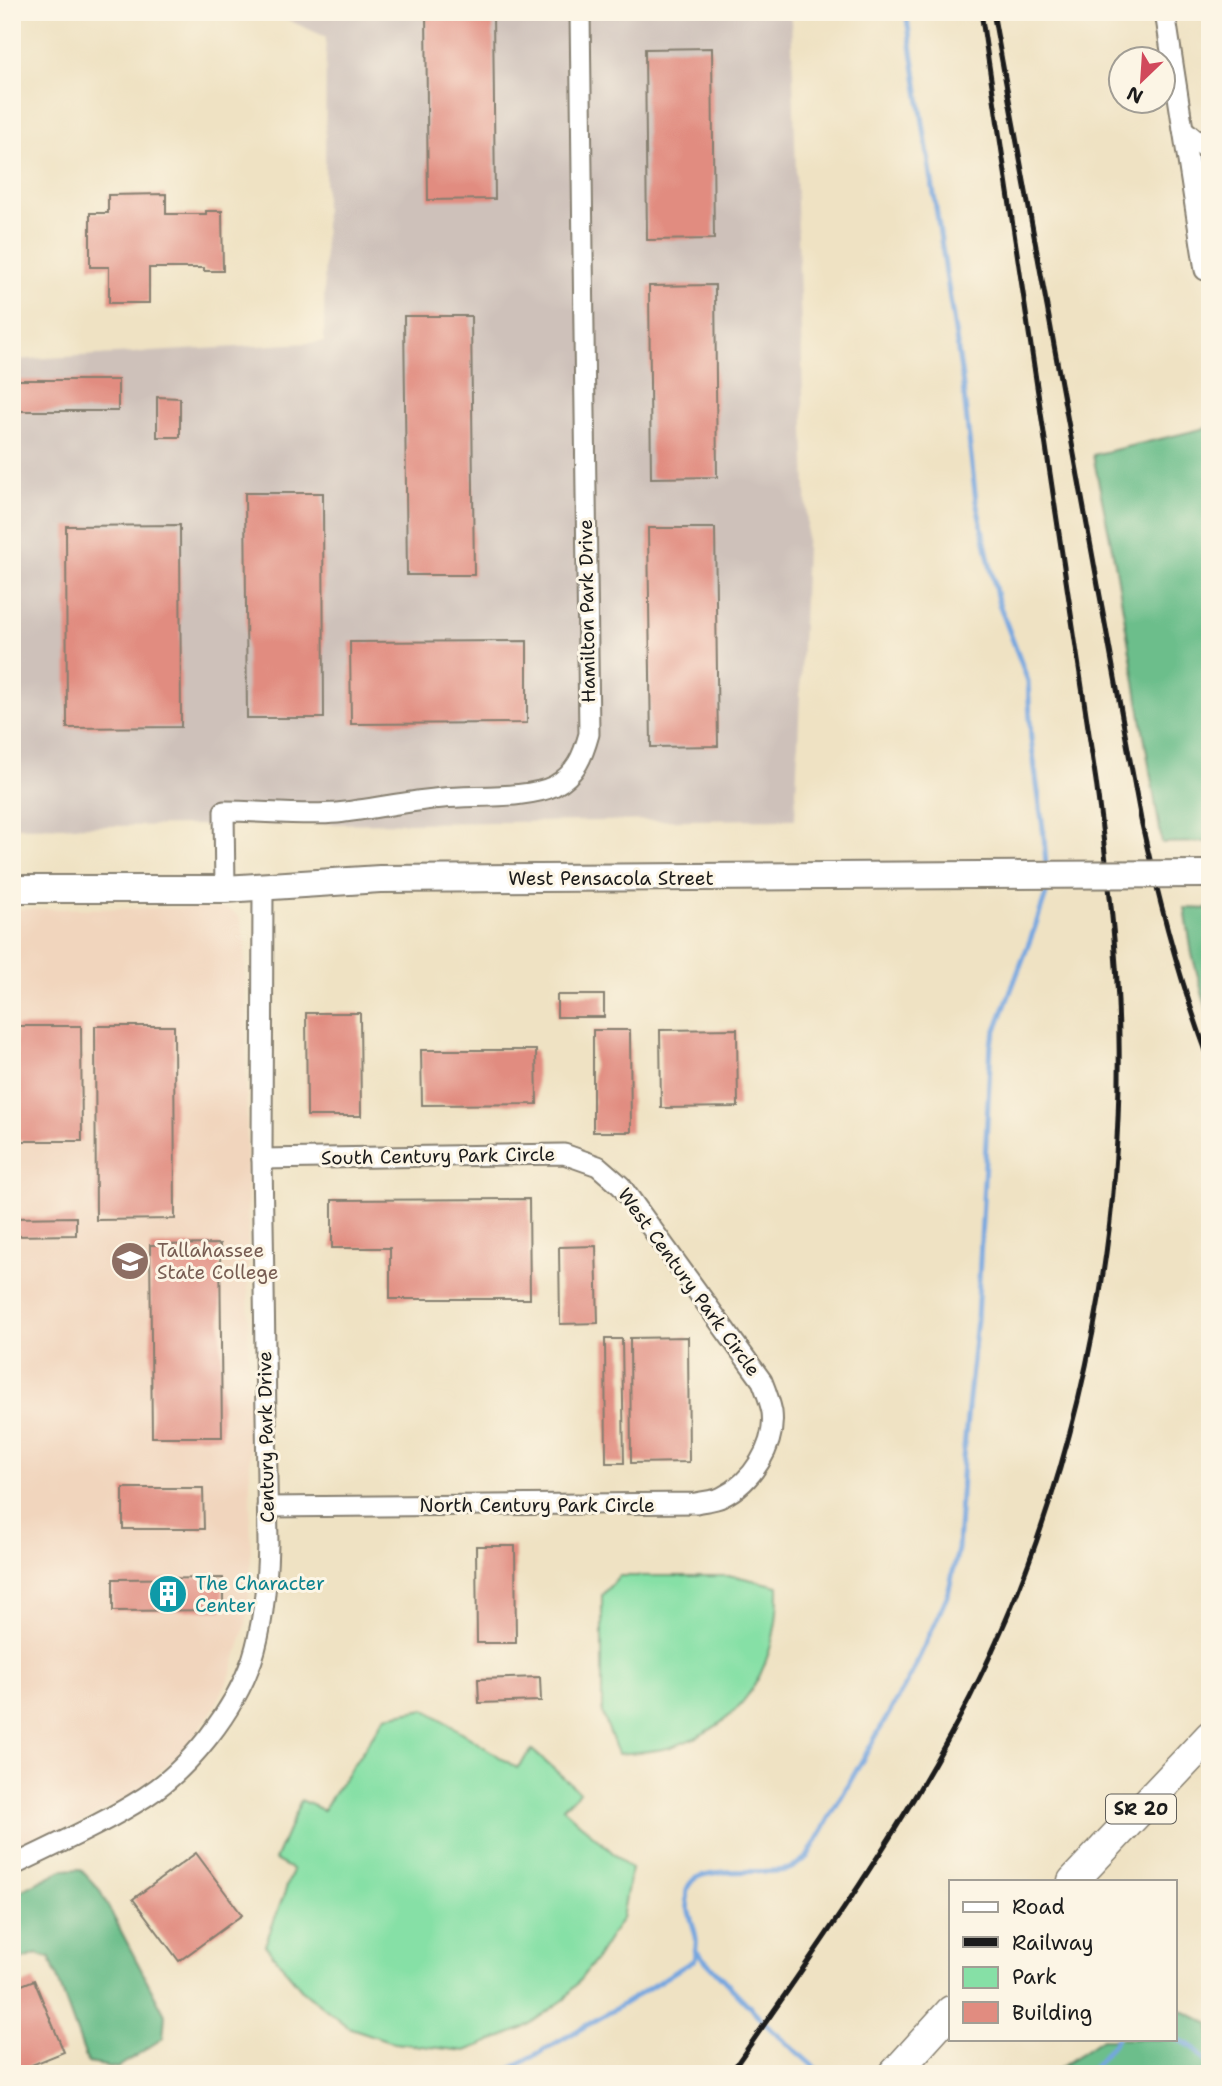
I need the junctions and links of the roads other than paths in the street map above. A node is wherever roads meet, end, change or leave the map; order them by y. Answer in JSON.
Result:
{"nodes":[{"id":1,"x":580,"y":12,"type":"edge"},
{"id":2,"x":1166,"y":12,"type":"edge"},
{"id":3,"x":1183,"y":129,"type":"junction"},
{"id":4,"x":1210,"y":152,"type":"edge"},
{"id":5,"x":1205,"y":270,"type":"dead end"},
{"id":6,"x":1207,"y":874,"type":"edge"},
{"id":7,"x":262,"y":886,"type":"junction"},
{"id":8,"x":12,"y":889,"type":"edge"},
{"id":9,"x":225,"y":889,"type":"junction"},
{"id":10,"x":262,"y":1159,"type":"junction"},
{"id":11,"x":608,"y":1175,"type":"joint"},
{"id":12,"x":770,"y":1432,"type":"joint"},
{"id":13,"x":267,"y":1507,"type":"junction"},
{"id":14,"x":1210,"y":1736,"type":"edge"},
{"id":15,"x":12,"y":1866,"type":"edge"},
{"id":16,"x":1074,"y":1880,"type":"edge"},
{"id":17,"x":949,"y":2013,"type":"edge"},
{"id":18,"x":894,"y":2074,"type":"edge"}],
"edges":[{"from":1,"to":9,"type":"street","name":"Hamilton Park Drive"},
{"from":2,"to":3,"type":"street"},
{"from":3,"to":4,"type":"street"},
{"from":3,"to":5,"type":"street"},
{"from":6,"to":7,"type":"main road","name":"West Pensacola Street","bridge":true},
{"from":7,"to":9,"type":"main road","name":"West Pensacola Street"},
{"from":7,"to":10,"type":"street","name":"Century Park Drive"},
{"from":8,"to":9,"type":"main road","name":"West Pensacola Street"},
{"from":10,"to":11,"type":"street","name":"South Century Park Circle"},
{"from":10,"to":13,"type":"street","name":"Century Park Drive"},
{"from":11,"to":12,"type":"street","name":"West Century Park Circle"},
{"from":12,"to":13,"type":"street","name":"North Century Park Circle"},
{"from":13,"to":15,"type":"street","name":"Century Park Drive"},
{"from":14,"to":16,"type":"main road","number":"SR 20"},
{"from":17,"to":18,"type":"main road"}]}
